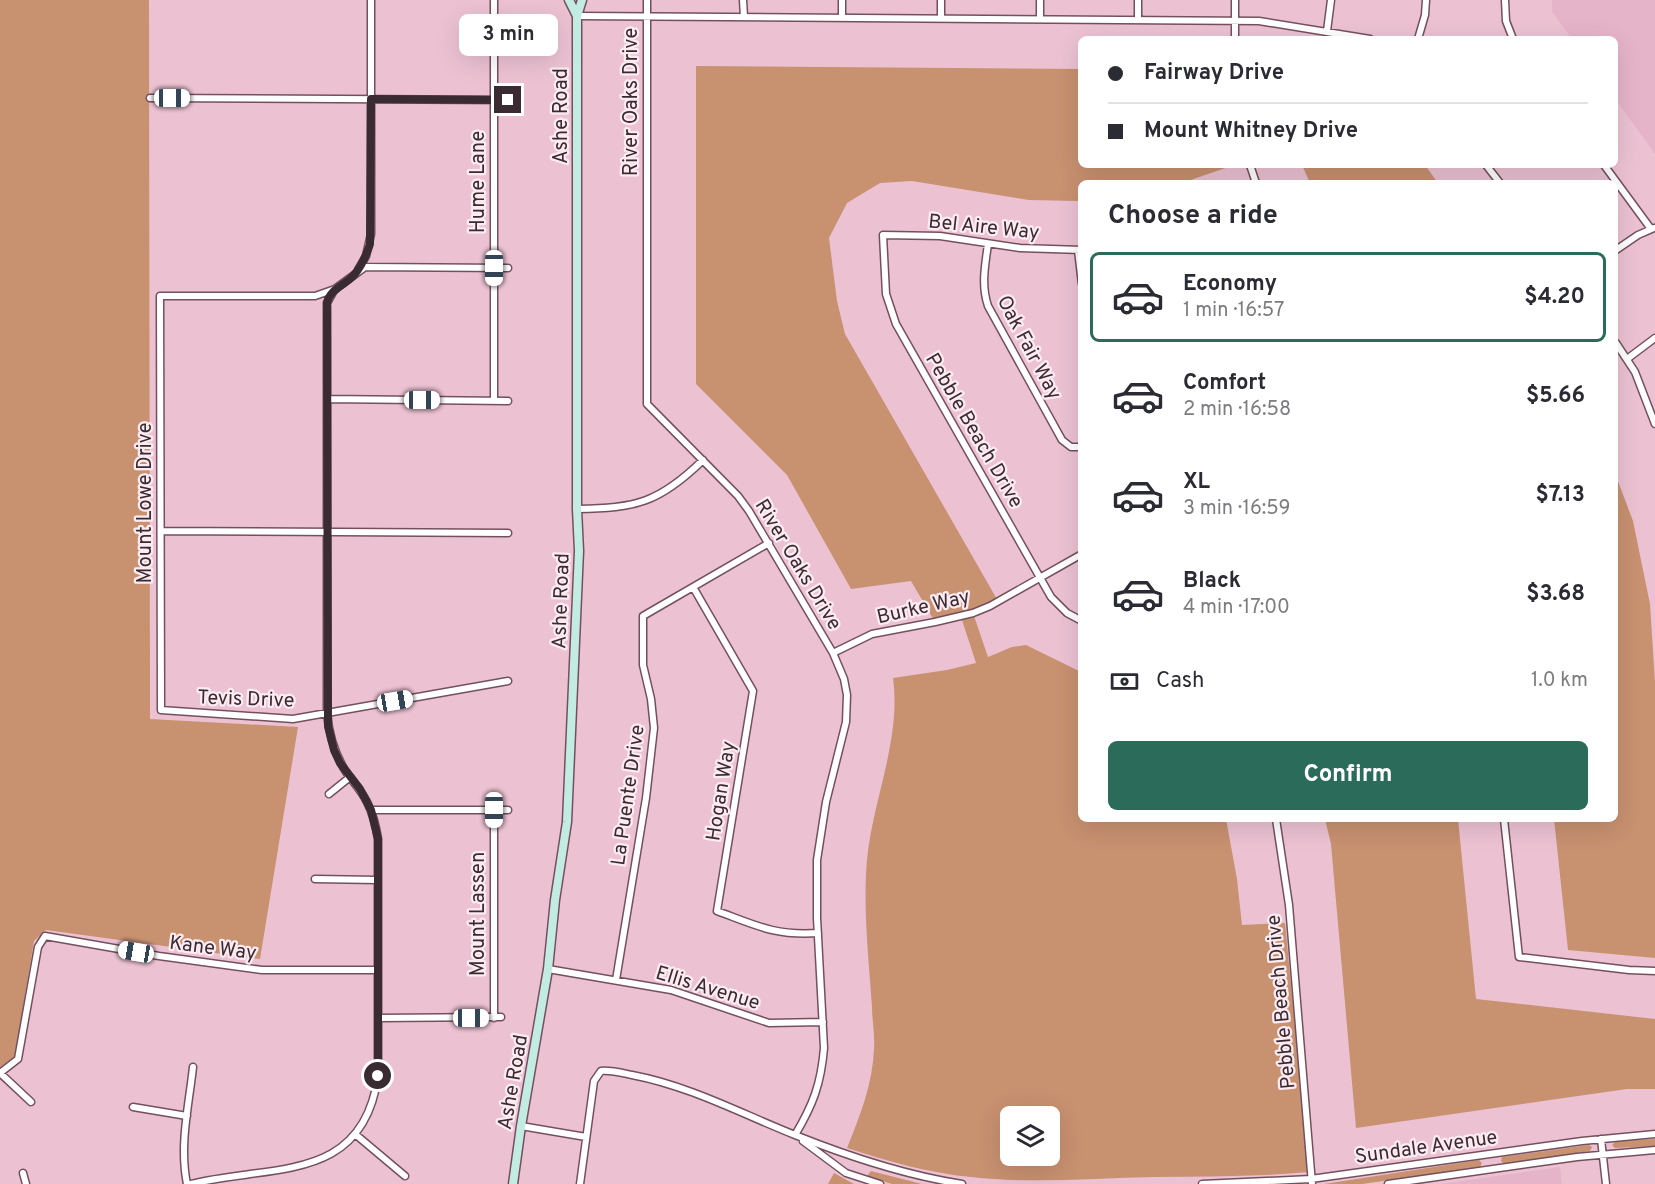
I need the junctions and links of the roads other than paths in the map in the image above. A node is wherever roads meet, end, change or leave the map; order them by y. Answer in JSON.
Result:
{"nodes":[{"id":1,"x":371,"y":0,"type":"edge"},
{"id":2,"x":494,"y":0,"type":"edge"},
{"id":3,"x":569,"y":0,"type":"edge"},
{"id":4,"x":582,"y":0,"type":"edge"},
{"id":5,"x":647,"y":0,"type":"edge"},
{"id":6,"x":744,"y":0,"type":"edge"},
{"id":7,"x":842,"y":0,"type":"edge"},
{"id":8,"x":941,"y":0,"type":"edge"},
{"id":9,"x":1040,"y":0,"type":"edge"},
{"id":10,"x":1138,"y":0,"type":"edge"},
{"id":11,"x":1235,"y":0,"type":"edge"},
{"id":12,"x":1331,"y":0,"type":"edge"},
{"id":13,"x":1426,"y":0,"type":"edge"},
{"id":14,"x":1504,"y":0,"type":"edge"},
{"id":15,"x":577,"y":16,"type":"junction"},
{"id":16,"x":647,"y":16,"type":"junction"},
{"id":17,"x":744,"y":17,"type":"junction"},
{"id":18,"x":842,"y":18,"type":"junction"},
{"id":19,"x":941,"y":18,"type":"junction"},
{"id":20,"x":1040,"y":19,"type":"junction"},
{"id":21,"x":1138,"y":20,"type":"junction"},
{"id":22,"x":1235,"y":20,"type":"junction"},
{"id":23,"x":1327,"y":31,"type":"junction"},
{"id":24,"x":1235,"y":36,"type":"edge"},
{"id":25,"x":1354,"y":36,"type":"edge"},
{"id":26,"x":1419,"y":36,"type":"edge"},
{"id":27,"x":1512,"y":36,"type":"edge"},
{"id":28,"x":150,"y":98,"type":"dead end"},
{"id":29,"x":371,"y":99,"type":"junction"},
{"id":30,"x":494,"y":100,"type":"junction"},
{"id":31,"x":508,"y":100,"type":"dead end"},
{"id":32,"x":1488,"y":168,"type":"edge"},
{"id":33,"x":1606,"y":168,"type":"edge"},
{"id":34,"x":1498,"y":180,"type":"edge"},
{"id":35,"x":1615,"y":180,"type":"edge"},
{"id":36,"x":1618,"y":183,"type":"edge"},
{"id":37,"x":1653,"y":229,"type":"edge"},
{"id":38,"x":883,"y":235,"type":"joint"},
{"id":39,"x":988,"y":244,"type":"junction"},
{"id":40,"x":1618,"y":249,"type":"edge"},
{"id":41,"x":1078,"y":250,"type":"edge"},
{"id":42,"x":494,"y":268,"type":"junction"},
{"id":43,"x":508,"y":268,"type":"dead end"},
{"id":44,"x":355,"y":273,"type":"junction"},
{"id":45,"x":335,"y":289,"type":"junction"},
{"id":46,"x":1655,"y":338,"type":"edge"},
{"id":47,"x":1618,"y":346,"type":"edge"},
{"id":48,"x":1627,"y":359,"type":"junction"},
{"id":49,"x":327,"y":399,"type":"junction"},
{"id":50,"x":494,"y":400,"type":"junction"},
{"id":51,"x":508,"y":400,"type":"dead end"},
{"id":52,"x":1655,"y":424,"type":"edge"},
{"id":53,"x":1078,"y":447,"type":"edge"},
{"id":54,"x":703,"y":460,"type":"junction"},
{"id":55,"x":577,"y":509,"type":"junction"},
{"id":56,"x":161,"y":531,"type":"junction"},
{"id":57,"x":327,"y":532,"type":"junction"},
{"id":58,"x":508,"y":533,"type":"dead end"},
{"id":59,"x":769,"y":543,"type":"junction"},
{"id":60,"x":1078,"y":556,"type":"edge"},
{"id":61,"x":1040,"y":578,"type":"junction"},
{"id":62,"x":693,"y":587,"type":"junction"},
{"id":63,"x":1078,"y":619,"type":"edge"},
{"id":64,"x":833,"y":653,"type":"junction"},
{"id":65,"x":508,"y":681,"type":"dead end"},
{"id":66,"x":161,"y":710,"type":"joint"},
{"id":67,"x":327,"y":713,"type":"junction"},
{"id":68,"x":350,"y":777,"type":"junction"},
{"id":69,"x":328,"y":794,"type":"dead end"},
{"id":70,"x":371,"y":810,"type":"junction"},
{"id":71,"x":494,"y":810,"type":"junction"},
{"id":72,"x":508,"y":810,"type":"dead end"},
{"id":73,"x":1276,"y":822,"type":"edge"},
{"id":74,"x":1504,"y":822,"type":"edge"},
{"id":75,"x":315,"y":879,"type":"dead end"},
{"id":76,"x":378,"y":880,"type":"junction"},
{"id":77,"x":818,"y":933,"type":"junction"},
{"id":78,"x":548,"y":969,"type":"junction"},
{"id":79,"x":378,"y":970,"type":"junction"},
{"id":80,"x":1655,"y":971,"type":"edge"},
{"id":81,"x":616,"y":980,"type":"junction"},
{"id":82,"x":378,"y":1018,"type":"junction"},
{"id":83,"x":823,"y":1022,"type":"junction"},
{"id":84,"x":193,"y":1067,"type":"dead end"},
{"id":85,"x":0,"y":1073,"type":"edge"},
{"id":86,"x":31,"y":1101,"type":"dead end"},
{"id":87,"x":133,"y":1107,"type":"dead end"},
{"id":88,"x":187,"y":1116,"type":"junction"},
{"id":89,"x":520,"y":1126,"type":"junction"},
{"id":90,"x":355,"y":1134,"type":"junction"},
{"id":91,"x":1655,"y":1134,"type":"edge"},
{"id":92,"x":795,"y":1135,"type":"junction"},
{"id":93,"x":586,"y":1137,"type":"junction"},
{"id":94,"x":1601,"y":1138,"type":"junction"},
{"id":95,"x":1655,"y":1150,"type":"edge"},
{"id":96,"x":1603,"y":1154,"type":"junction"},
{"id":97,"x":23,"y":1173,"type":"dead end"},
{"id":98,"x":405,"y":1176,"type":"dead end"},
{"id":99,"x":1311,"y":1182,"type":"edge"},
{"id":100,"x":26,"y":1184,"type":"edge"},
{"id":101,"x":189,"y":1184,"type":"edge"},
{"id":102,"x":513,"y":1184,"type":"edge"},
{"id":103,"x":580,"y":1184,"type":"edge"},
{"id":104,"x":880,"y":1184,"type":"edge"},
{"id":105,"x":962,"y":1184,"type":"edge"},
{"id":106,"x":1202,"y":1184,"type":"edge"},
{"id":107,"x":1388,"y":1184,"type":"edge"},
{"id":108,"x":1606,"y":1184,"type":"edge"}],
"edges":[{"from":1,"to":29,"type":"street"},
{"from":2,"to":30,"type":"street","name":"Hume Lane"},
{"from":3,"to":15,"type":"street","name":"Ashe Road"},
{"from":4,"to":15,"type":"street","name":"Ashe Road"},
{"from":5,"to":16,"type":"street","name":"River Oaks Drive"},
{"from":6,"to":17,"type":"street"},
{"from":7,"to":18,"type":"street"},
{"from":8,"to":19,"type":"street"},
{"from":9,"to":20,"type":"street"},
{"from":10,"to":21,"type":"street"},
{"from":11,"to":22,"type":"street"},
{"from":12,"to":23,"type":"street"},
{"from":13,"to":26,"type":"street"},
{"from":14,"to":27,"type":"street"},
{"from":15,"to":16,"type":"street"},
{"from":15,"to":55,"type":"street","name":"Ashe Road"},
{"from":16,"to":17,"type":"street"},
{"from":16,"to":54,"type":"street","name":"River Oaks Drive"},
{"from":17,"to":18,"type":"street"},
{"from":18,"to":19,"type":"street"},
{"from":19,"to":20,"type":"street"},
{"from":20,"to":21,"type":"street"},
{"from":21,"to":22,"type":"street"},
{"from":22,"to":23,"type":"street"},
{"from":22,"to":24,"type":"street"},
{"from":23,"to":25,"type":"street"},
{"from":28,"to":29,"type":"street"},
{"from":29,"to":30,"type":"street"},
{"from":29,"to":44,"type":"street"},
{"from":30,"to":31,"type":"street"},
{"from":30,"to":42,"type":"street","name":"Hume Lane"},
{"from":32,"to":34,"type":"street"},
{"from":33,"to":35,"type":"street"},
{"from":36,"to":37,"type":"street"},
{"from":37,"to":40,"type":"street"},
{"from":38,"to":39,"type":"street","name":"Bel Aire Way"},
{"from":38,"to":61,"type":"street","name":"Pebble Beach Drive"},
{"from":39,"to":41,"type":"street","name":"Bel Aire Way"},
{"from":39,"to":53,"type":"street","name":"Oak Fair Way"},
{"from":42,"to":43,"type":"street"},
{"from":42,"to":44,"type":"street"},
{"from":42,"to":50,"type":"street","name":"Hume Lane"},
{"from":44,"to":45,"type":"street"},
{"from":45,"to":49,"type":"street"},
{"from":45,"to":56,"type":"street","name":"Mount Lowe Drive"},
{"from":46,"to":48,"type":"street"},
{"from":47,"to":48,"type":"street"},
{"from":48,"to":52,"type":"street"},
{"from":49,"to":50,"type":"street"},
{"from":49,"to":57,"type":"street"},
{"from":50,"to":51,"type":"street"},
{"from":54,"to":55,"type":"street"},
{"from":54,"to":59,"type":"street","name":"River Oaks Drive"},
{"from":55,"to":78,"type":"street","name":"Ashe Road"},
{"from":56,"to":57,"type":"street"},
{"from":56,"to":66,"type":"street","name":"Mount Lowe Drive"},
{"from":57,"to":58,"type":"street"},
{"from":57,"to":67,"type":"street"},
{"from":59,"to":62,"type":"street","name":"La Puente Drive"},
{"from":59,"to":64,"type":"street","name":"River Oaks Drive"},
{"from":60,"to":61,"type":"street","name":"Burke Way"},
{"from":61,"to":63,"type":"street","name":"Pebble Beach Drive"},
{"from":61,"to":64,"type":"street","name":"Burke Way"},
{"from":62,"to":77,"type":"street","name":"Hogan Way"},
{"from":62,"to":81,"type":"street","name":"La Puente Drive"},
{"from":64,"to":77,"type":"street","name":"River Oaks Drive"},
{"from":65,"to":67,"type":"street","name":"Tevis Drive"},
{"from":66,"to":67,"type":"street","name":"Tevis Drive"},
{"from":67,"to":68,"type":"street"},
{"from":68,"to":69,"type":"street"},
{"from":68,"to":70,"type":"street"},
{"from":70,"to":71,"type":"street"},
{"from":70,"to":76,"type":"street"},
{"from":71,"to":72,"type":"street"},
{"from":71,"to":82,"type":"street","name":"Mount Lassen"},
{"from":73,"to":99,"type":"street","name":"Pebble Beach Drive"},
{"from":74,"to":80,"type":"street"},
{"from":75,"to":76,"type":"street"},
{"from":76,"to":79,"type":"street"},
{"from":77,"to":83,"type":"street","name":"River Oaks Drive"},
{"from":78,"to":81,"type":"street","name":"Ellis Avenue"},
{"from":78,"to":89,"type":"street","name":"Ashe Road"},
{"from":79,"to":82,"type":"street"},
{"from":79,"to":85,"type":"street","name":"Kane Way"},
{"from":81,"to":83,"type":"street","name":"Ellis Avenue"},
{"from":82,"to":90,"type":"street"},
{"from":83,"to":92,"type":"street","name":"River Oaks Drive"},
{"from":84,"to":88,"type":"street"},
{"from":85,"to":86,"type":"street"},
{"from":87,"to":88,"type":"street"},
{"from":88,"to":101,"type":"street"},
{"from":89,"to":93,"type":"street"},
{"from":89,"to":102,"type":"street","name":"Ashe Road"},
{"from":90,"to":98,"type":"street"},
{"from":90,"to":101,"type":"street"},
{"from":91,"to":94,"type":"street","name":"Sundale Avenue"},
{"from":92,"to":93,"type":"street"},
{"from":92,"to":104,"type":"street"},
{"from":92,"to":105,"type":"street"},
{"from":93,"to":103,"type":"street"},
{"from":94,"to":96,"type":"street"},
{"from":94,"to":99,"type":"street","name":"Sundale Avenue"},
{"from":95,"to":96,"type":"street","name":"Sundale Avenue"},
{"from":96,"to":107,"type":"street","name":"Sundale Avenue"},
{"from":96,"to":108,"type":"street"},
{"from":97,"to":100,"type":"street"},
{"from":99,"to":106,"type":"street","name":"Sundale Avenue"}]}
